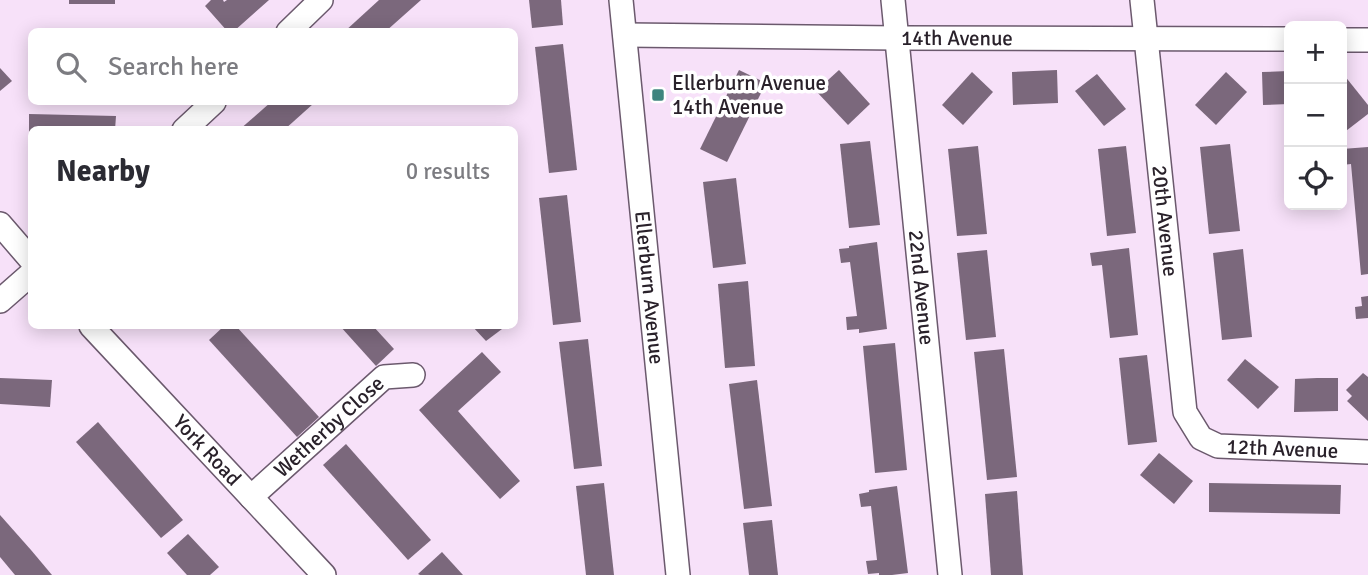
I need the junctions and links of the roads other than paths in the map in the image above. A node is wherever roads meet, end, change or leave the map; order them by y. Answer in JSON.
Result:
{"nodes":[{"id":1,"x":321,"y":0,"type":"edge"},
{"id":2,"x":621,"y":0,"type":"edge"},
{"id":3,"x":893,"y":0,"type":"edge"},
{"id":4,"x":1142,"y":0,"type":"edge"},
{"id":5,"x":292,"y":28,"type":"edge"},
{"id":6,"x":625,"y":35,"type":"junction"},
{"id":7,"x":897,"y":38,"type":"junction"},
{"id":8,"x":1146,"y":38,"type":"junction"},
{"id":9,"x":1284,"y":40,"type":"edge"},
{"id":10,"x":1347,"y":40,"type":"edge"},
{"id":11,"x":1368,"y":40,"type":"edge"},
{"id":12,"x":211,"y":105,"type":"edge"},
{"id":13,"x":188,"y":126,"type":"edge"},
{"id":14,"x":0,"y":224,"type":"edge"},
{"id":15,"x":28,"y":256,"type":"edge"},
{"id":16,"x":28,"y":276,"type":"edge"},
{"id":17,"x":0,"y":301,"type":"edge"},
{"id":18,"x":95,"y":329,"type":"edge"},
{"id":19,"x":413,"y":375,"type":"dead end"},
{"id":20,"x":1201,"y":438,"type":"joint"},
{"id":21,"x":1368,"y":452,"type":"edge"},
{"id":22,"x":251,"y":497,"type":"junction"},
{"id":23,"x":324,"y":575,"type":"edge"},
{"id":24,"x":678,"y":575,"type":"edge"},
{"id":25,"x":950,"y":575,"type":"edge"}],
"edges":[{"from":1,"to":5,"type":"street"},
{"from":2,"to":6,"type":"street","name":"Ellerburn Avenue"},
{"from":3,"to":7,"type":"street","name":"22nd Avenue"},
{"from":4,"to":8,"type":"street","name":"20th Avenue"},
{"from":6,"to":7,"type":"street","name":"14th Avenue"},
{"from":6,"to":24,"type":"street","name":"Ellerburn Avenue"},
{"from":7,"to":8,"type":"street","name":"14th Avenue"},
{"from":7,"to":25,"type":"street","name":"22nd Avenue"},
{"from":8,"to":9,"type":"street","name":"14th Avenue"},
{"from":8,"to":20,"type":"street","name":"20th Avenue"},
{"from":10,"to":11,"type":"street"},
{"from":12,"to":13,"type":"street"},
{"from":14,"to":15,"type":"street"},
{"from":16,"to":17,"type":"street"},
{"from":18,"to":22,"type":"street","name":"York Road"},
{"from":19,"to":22,"type":"street","name":"Wetherby Close"},
{"from":20,"to":21,"type":"street","name":"12th Avenue"},
{"from":22,"to":23,"type":"street","name":"York Road"}]}
